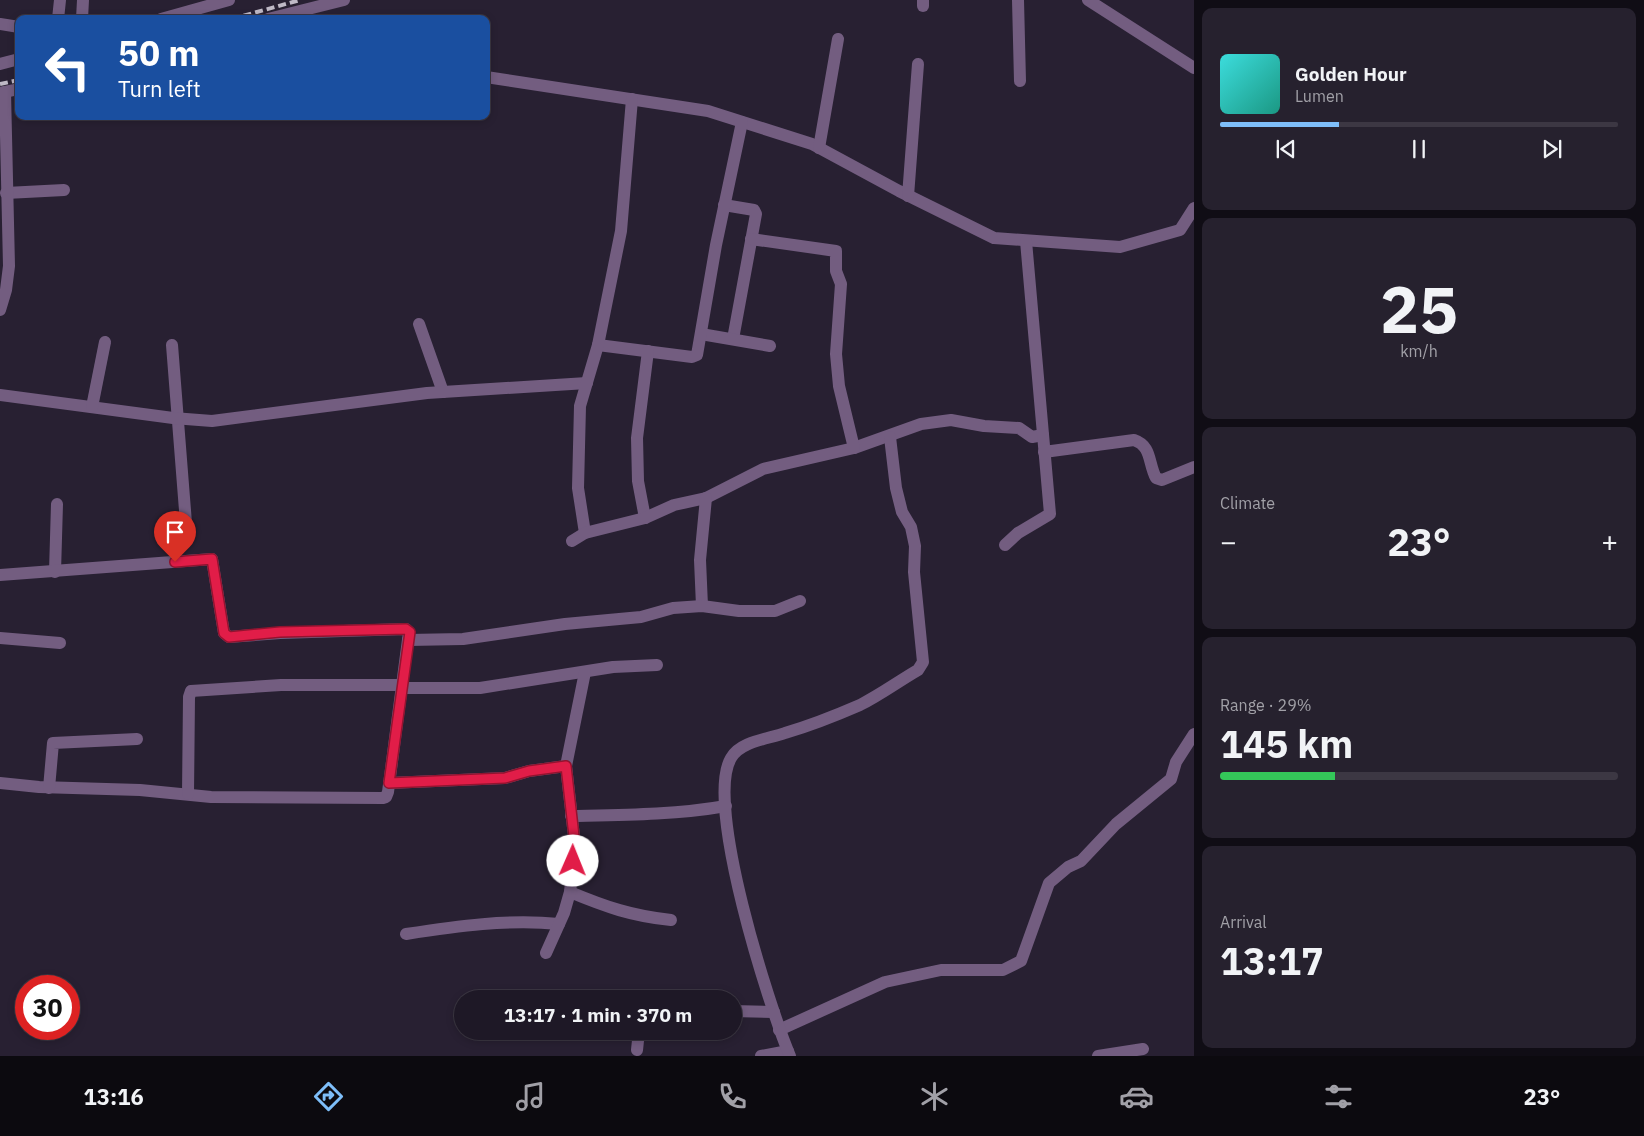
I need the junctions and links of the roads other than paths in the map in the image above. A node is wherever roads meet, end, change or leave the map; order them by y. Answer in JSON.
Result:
{"nodes":[{"id":1,"x":60,"y":0,"type":"edge"},
{"id":2,"x":83,"y":0,"type":"edge"},
{"id":3,"x":229,"y":0,"type":"edge"},
{"id":4,"x":344,"y":0,"type":"edge"},
{"id":5,"x":1018,"y":0,"type":"edge"},
{"id":6,"x":1094,"y":2,"type":"edge"},
{"id":7,"x":58,"y":15,"type":"edge"},
{"id":8,"x":82,"y":15,"type":"edge"},
{"id":9,"x":176,"y":15,"type":"edge"},
{"id":10,"x":284,"y":15,"type":"edge"},
{"id":11,"x":0,"y":24,"type":"edge"},
{"id":12,"x":15,"y":26,"type":"edge"},
{"id":13,"x":838,"y":39,"type":"dead end"},
{"id":14,"x":15,"y":60,"type":"edge"},
{"id":15,"x":0,"y":64,"type":"edge"},
{"id":16,"x":918,"y":64,"type":"dead end"},
{"id":17,"x":1194,"y":68,"type":"edge"},
{"id":18,"x":490,"y":78,"type":"edge"},
{"id":19,"x":1020,"y":81,"type":"dead end"},
{"id":20,"x":3,"y":92,"type":"edge"},
{"id":21,"x":632,"y":99,"type":"junction"},
{"id":22,"x":742,"y":122,"type":"junction"},
{"id":23,"x":819,"y":148,"type":"junction"},
{"id":24,"x":64,"y":190,"type":"dead end"},
{"id":25,"x":6,"y":193,"type":"junction"},
{"id":26,"x":908,"y":196,"type":"junction"},
{"id":27,"x":724,"y":205,"type":"junction"},
{"id":28,"x":1194,"y":208,"type":"edge"},
{"id":29,"x":752,"y":239,"type":"junction"},
{"id":30,"x":1026,"y":241,"type":"junction"},
{"id":31,"x":4,"y":274,"type":"edge"},
{"id":32,"x":0,"y":310,"type":"edge"},
{"id":33,"x":419,"y":324,"type":"dead end"},
{"id":34,"x":701,"y":334,"type":"junction"},
{"id":35,"x":733,"y":339,"type":"junction"},
{"id":36,"x":105,"y":342,"type":"dead end"},
{"id":37,"x":172,"y":345,"type":"dead end"},
{"id":38,"x":598,"y":345,"type":"junction"},
{"id":39,"x":770,"y":346,"type":"dead end"},
{"id":40,"x":648,"y":351,"type":"junction"},
{"id":41,"x":587,"y":383,"type":"junction"},
{"id":42,"x":443,"y":392,"type":"junction"},
{"id":43,"x":0,"y":395,"type":"edge"},
{"id":44,"x":92,"y":407,"type":"junction"},
{"id":45,"x":176,"y":418,"type":"junction"},
{"id":46,"x":1043,"y":435,"type":"junction"},
{"id":47,"x":890,"y":437,"type":"junction"},
{"id":48,"x":854,"y":448,"type":"junction"},
{"id":49,"x":1044,"y":452,"type":"junction"},
{"id":50,"x":1194,"y":467,"type":"edge"},
{"id":51,"x":706,"y":498,"type":"junction"},
{"id":52,"x":57,"y":504,"type":"dead end"},
{"id":53,"x":645,"y":518,"type":"junction"},
{"id":54,"x":186,"y":523,"type":"dead end"},
{"id":55,"x":585,"y":533,"type":"junction"},
{"id":56,"x":572,"y":540,"type":"dead end"},
{"id":57,"x":1005,"y":545,"type":"dead end"},
{"id":58,"x":55,"y":572,"type":"junction"},
{"id":59,"x":0,"y":575,"type":"edge"},
{"id":60,"x":800,"y":601,"type":"dead end"},
{"id":61,"x":702,"y":606,"type":"junction"},
{"id":62,"x":0,"y":638,"type":"edge"},
{"id":63,"x":408,"y":640,"type":"junction"},
{"id":64,"x":60,"y":643,"type":"dead end"},
{"id":65,"x":657,"y":664,"type":"dead end"},
{"id":66,"x":585,"y":672,"type":"junction"},
{"id":67,"x":401,"y":686,"type":"junction"},
{"id":68,"x":1194,"y":734,"type":"edge"},
{"id":69,"x":137,"y":739,"type":"dead end"},
{"id":70,"x":566,"y":766,"type":"junction"},
{"id":71,"x":0,"y":783,"type":"edge"},
{"id":72,"x":389,"y":783,"type":"junction"},
{"id":73,"x":49,"y":788,"type":"junction"},
{"id":74,"x":188,"y":794,"type":"junction"},
{"id":75,"x":726,"y":806,"type":"junction"},
{"id":76,"x":572,"y":816,"type":"junction"},
{"id":77,"x":570,"y":892,"type":"junction"},
{"id":78,"x":671,"y":920,"type":"dead end"},
{"id":79,"x":559,"y":924,"type":"junction"},
{"id":80,"x":406,"y":934,"type":"dead end"},
{"id":81,"x":546,"y":953,"type":"dead end"},
{"id":82,"x":742,"y":1012,"type":"edge"},
{"id":83,"x":774,"y":1012,"type":"junction"},
{"id":84,"x":779,"y":1030,"type":"junction"},
{"id":85,"x":638,"y":1040,"type":"edge"},
{"id":86,"x":1143,"y":1049,"type":"dead end"},
{"id":87,"x":637,"y":1050,"type":"dead end"},
{"id":88,"x":789,"y":1053,"type":"edge"},
{"id":89,"x":761,"y":1056,"type":"edge"},
{"id":90,"x":1098,"y":1056,"type":"edge"}],
"edges":[{"from":1,"to":7,"type":"street"},
{"from":2,"to":8,"type":"street"},
{"from":3,"to":9,"type":"street"},
{"from":4,"to":10,"type":"street"},
{"from":5,"to":19,"type":"street"},
{"from":6,"to":17,"type":"street"},
{"from":11,"to":12,"type":"street"},
{"from":13,"to":23,"type":"street"},
{"from":14,"to":15,"type":"street"},
{"from":16,"to":26,"type":"street"},
{"from":18,"to":21,"type":"street"},
{"from":20,"to":25,"type":"street"},
{"from":21,"to":22,"type":"street"},
{"from":21,"to":38,"type":"street"},
{"from":22,"to":23,"type":"street"},
{"from":22,"to":27,"type":"street"},
{"from":23,"to":26,"type":"street"},
{"from":24,"to":25,"type":"street"},
{"from":25,"to":31,"type":"street"},
{"from":26,"to":30,"type":"street"},
{"from":27,"to":29,"type":"street"},
{"from":27,"to":34,"type":"street"},
{"from":28,"to":30,"type":"street"},
{"from":29,"to":35,"type":"street"},
{"from":29,"to":48,"type":"street"},
{"from":30,"to":46,"type":"street"},
{"from":31,"to":32,"type":"street"},
{"from":33,"to":42,"type":"street"},
{"from":34,"to":35,"type":"street"},
{"from":34,"to":40,"type":"street"},
{"from":35,"to":39,"type":"street"},
{"from":36,"to":44,"type":"street"},
{"from":37,"to":45,"type":"street"},
{"from":38,"to":40,"type":"street"},
{"from":38,"to":41,"type":"street"},
{"from":40,"to":53,"type":"street"},
{"from":41,"to":42,"type":"street"},
{"from":41,"to":55,"type":"street"},
{"from":42,"to":45,"type":"street"},
{"from":43,"to":44,"type":"street"},
{"from":44,"to":45,"type":"street"},
{"from":45,"to":54,"type":"street"},
{"from":46,"to":47,"type":"street"},
{"from":46,"to":49,"type":"street"},
{"from":47,"to":48,"type":"street"},
{"from":47,"to":75,"type":"street"},
{"from":48,"to":51,"type":"street"},
{"from":49,"to":50,"type":"street"},
{"from":49,"to":57,"type":"street"},
{"from":51,"to":53,"type":"street"},
{"from":51,"to":61,"type":"street"},
{"from":52,"to":58,"type":"street"},
{"from":53,"to":55,"type":"street"},
{"from":55,"to":56,"type":"street"},
{"from":58,"to":59,"type":"street"},
{"from":58,"to":63,"type":"street"},
{"from":60,"to":61,"type":"street"},
{"from":61,"to":63,"type":"street"},
{"from":62,"to":64,"type":"street"},
{"from":63,"to":67,"type":"street"},
{"from":65,"to":66,"type":"street"},
{"from":66,"to":67,"type":"street"},
{"from":66,"to":70,"type":"street"},
{"from":67,"to":72,"type":"street"},
{"from":67,"to":74,"type":"street"},
{"from":68,"to":84,"type":"street"},
{"from":69,"to":73,"type":"street"},
{"from":70,"to":72,"type":"street"},
{"from":70,"to":76,"type":"street"},
{"from":71,"to":73,"type":"street"},
{"from":72,"to":74,"type":"street"},
{"from":73,"to":74,"type":"street"},
{"from":75,"to":76,"type":"street"},
{"from":75,"to":83,"type":"street"},
{"from":76,"to":77,"type":"street"},
{"from":77,"to":78,"type":"street"},
{"from":77,"to":79,"type":"street"},
{"from":79,"to":80,"type":"street"},
{"from":79,"to":81,"type":"street"},
{"from":82,"to":83,"type":"street"},
{"from":83,"to":84,"type":"street"},
{"from":84,"to":88,"type":"street"},
{"from":85,"to":87,"type":"street"},
{"from":86,"to":90,"type":"street"},
{"from":88,"to":89,"type":"street"}]}
